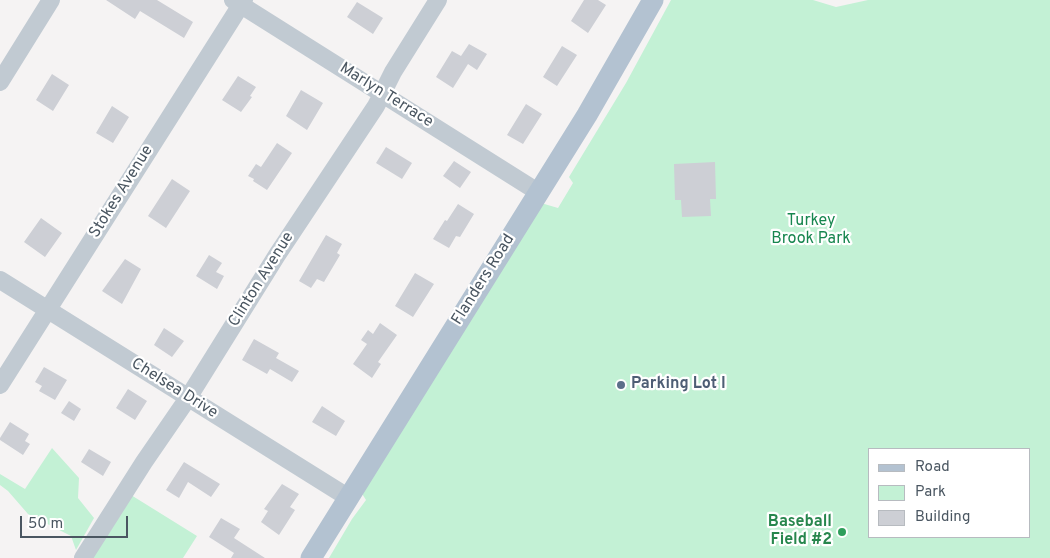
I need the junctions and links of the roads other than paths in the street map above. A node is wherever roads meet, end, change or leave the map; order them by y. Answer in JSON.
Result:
{"nodes":[{"id":1,"x":51,"y":0,"type":"edge"},
{"id":2,"x":438,"y":0,"type":"edge"},
{"id":3,"x":653,"y":0,"type":"edge"},
{"id":4,"x":240,"y":2,"type":"edge"},
{"id":5,"x":0,"y":82,"type":"edge"},
{"id":6,"x":382,"y":93,"type":"junction"},
{"id":7,"x":538,"y":192,"type":"junction"},
{"id":8,"x":0,"y":280,"type":"edge"},
{"id":9,"x":48,"y":310,"type":"junction"},
{"id":10,"x":0,"y":385,"type":"edge"},
{"id":11,"x":188,"y":398,"type":"junction"},
{"id":12,"x":349,"y":498,"type":"junction"},
{"id":13,"x":84,"y":558,"type":"edge"},
{"id":14,"x":311,"y":558,"type":"edge"}],
"edges":[{"from":1,"to":5,"type":"street"},
{"from":2,"to":6,"type":"street","name":"Clinton Avenue"},
{"from":3,"to":7,"type":"main road","name":"Flanders Road"},
{"from":4,"to":6,"type":"street","name":"Marlyn Terrace"},
{"from":4,"to":9,"type":"street","name":"Stokes Avenue"},
{"from":6,"to":7,"type":"street","name":"Marlyn Terrace"},
{"from":6,"to":11,"type":"street","name":"Clinton Avenue"},
{"from":7,"to":12,"type":"main road","name":"Flanders Road"},
{"from":8,"to":9,"type":"street","name":"Chelsea Drive"},
{"from":9,"to":10,"type":"street","name":"Stokes Avenue"},
{"from":9,"to":11,"type":"street","name":"Chelsea Drive"},
{"from":11,"to":12,"type":"street","name":"Chelsea Drive"},
{"from":11,"to":13,"type":"street","name":"Clinton Avenue"},
{"from":12,"to":14,"type":"main road","name":"Flanders Road"}]}
